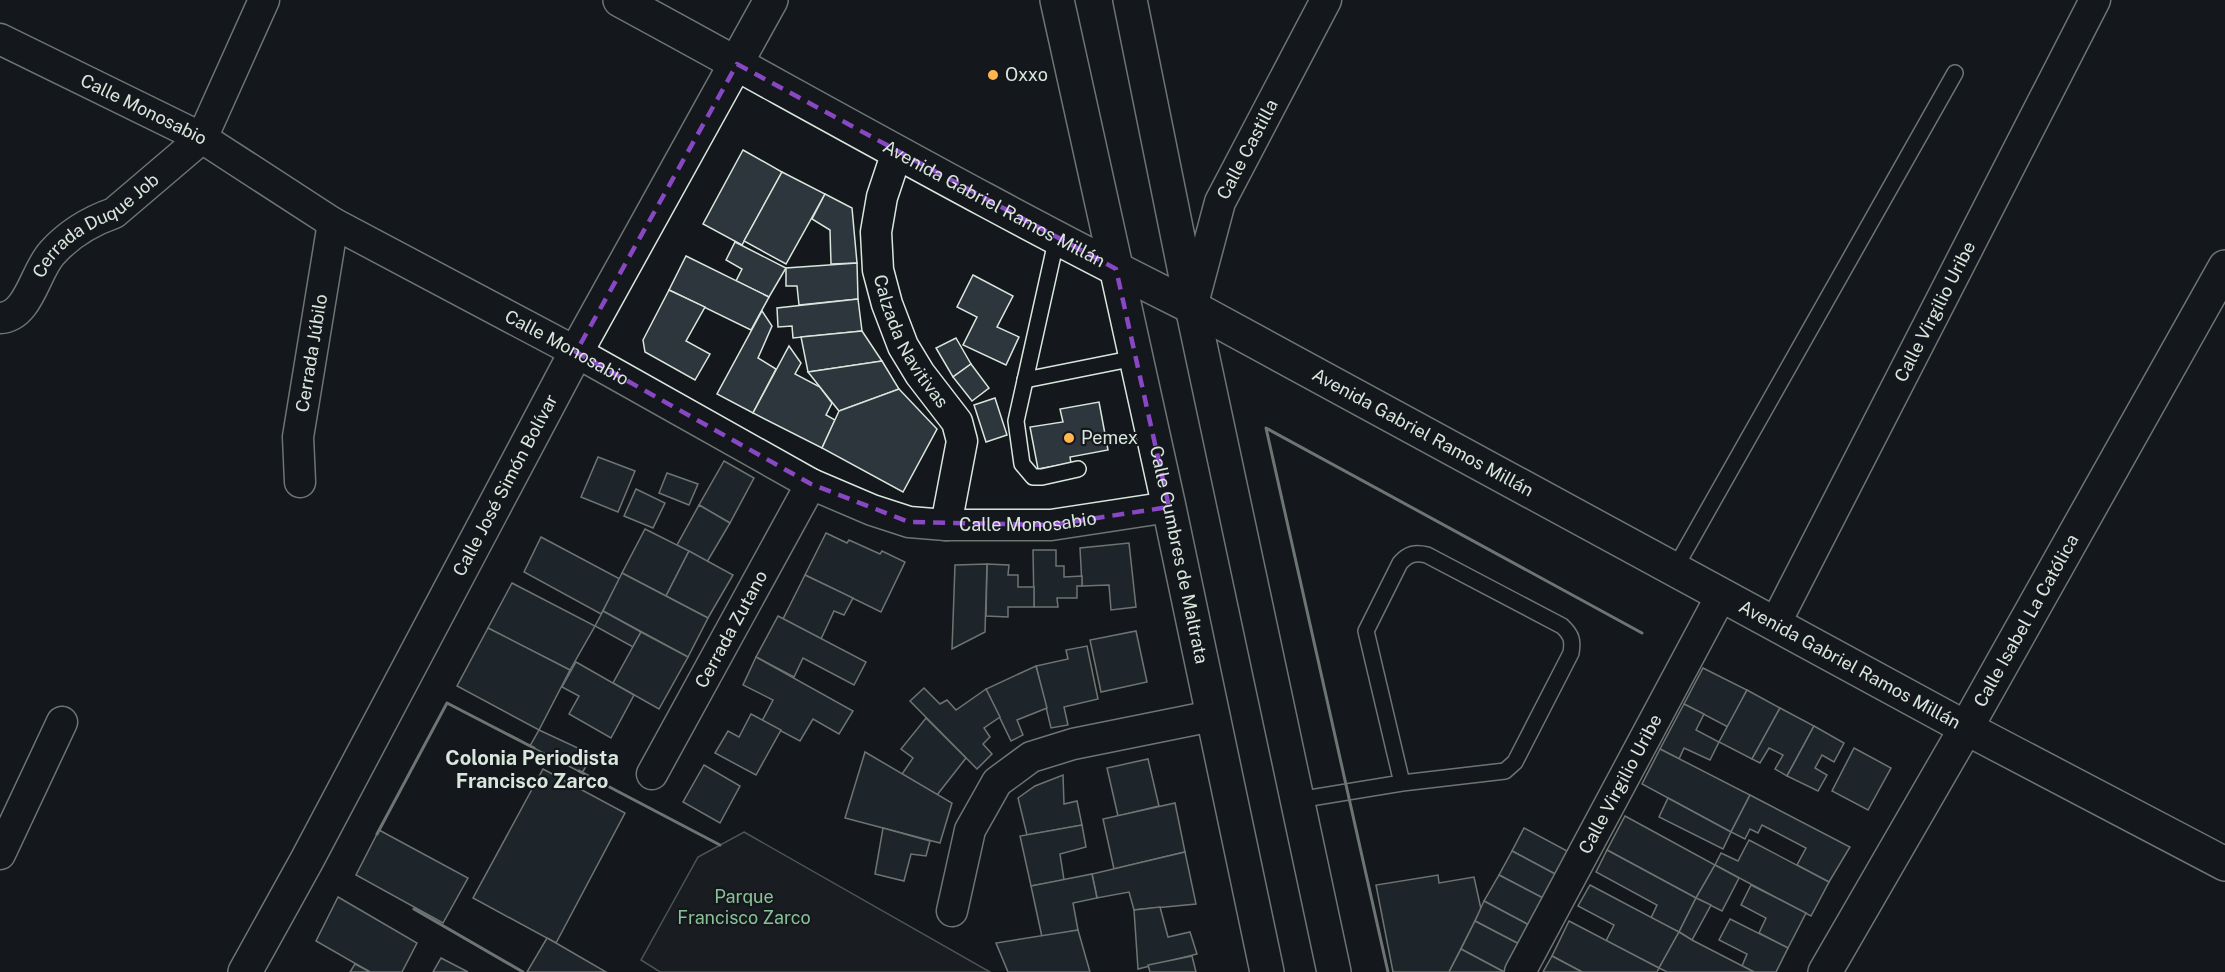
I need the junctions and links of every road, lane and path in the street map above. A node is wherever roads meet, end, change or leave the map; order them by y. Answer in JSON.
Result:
{"nodes":[{"id":1,"x":264,"y":0,"type":"edge"},
{"id":2,"x":620,"y":0,"type":"edge"},
{"id":3,"x":771,"y":0,"type":"edge"},
{"id":4,"x":1057,"y":0,"type":"edge"},
{"id":5,"x":1130,"y":0,"type":"edge"},
{"id":6,"x":1326,"y":0,"type":"edge"},
{"id":7,"x":2095,"y":0,"type":"edge"},
{"id":8,"x":0,"y":39,"type":"edge"},
{"id":9,"x":737,"y":63,"type":"junction"},
{"id":10,"x":1955,"y":73,"type":"dead end"},
{"id":11,"x":202,"y":138,"type":"junction"},
{"id":12,"x":897,"y":152,"type":"junction"},
{"id":13,"x":333,"y":223,"type":"junction"},
{"id":14,"x":1058,"y":237,"type":"junction"},
{"id":15,"x":2225,"y":267,"type":"edge"},
{"id":16,"x":1116,"y":269,"type":"junction"},
{"id":17,"x":1192,"y":307,"type":"junction"},
{"id":18,"x":0,"y":318,"type":"edge"},
{"id":19,"x":576,"y":352,"type":"junction"},
{"id":20,"x":1135,"y":358,"type":"junction"},
{"id":21,"x":1025,"y":380,"type":"junction"},
{"id":22,"x":1078,"y":470,"type":"dead end"},
{"id":23,"x":300,"y":482,"type":"dead end"},
{"id":24,"x":811,"y":484,"type":"junction"},
{"id":25,"x":1169,"y":507,"type":"junction"},
{"id":26,"x":946,"y":525,"type":"junction"},
{"id":27,"x":1674,"y":570,"type":"junction"},
{"id":28,"x":1721,"y":596,"type":"junction"},
{"id":29,"x":1775,"y":624,"type":"junction"},
{"id":30,"x":1212,"y":716,"type":"junction"},
{"id":31,"x":62,"y":722,"type":"dead end"},
{"id":32,"x":1966,"y":728,"type":"junction"},
{"id":33,"x":652,"y":774,"type":"dead end"},
{"id":34,"x":1402,"y":783,"type":"junction"},
{"id":35,"x":1298,"y":800,"type":"junction"},
{"id":36,"x":0,"y":854,"type":"edge"},
{"id":37,"x":2225,"y":864,"type":"edge"},
{"id":38,"x":952,"y":911,"type":"dead end"},
{"id":39,"x":245,"y":972,"type":"edge"},
{"id":40,"x":1267,"y":972,"type":"edge"},
{"id":41,"x":1334,"y":972,"type":"edge"},
{"id":42,"x":1520,"y":972,"type":"edge"},
{"id":43,"x":1826,"y":972,"type":"edge"}],
"edges":[{"from":1,"to":11,"type":"street"},
{"from":2,"to":9,"type":"main road","name":"Avenida Gabriel Ramos Millán"},
{"from":3,"to":9,"type":"main road","name":"Calle José Simón Bolívar"},
{"from":4,"to":16,"type":"main road","name":"Calle Cumbres de Maltrata"},
{"from":5,"to":17,"type":"main road"},
{"from":6,"to":17,"type":"street","name":"Calle Castilla"},
{"from":7,"to":29,"type":"street","name":"Calle Virgilio Uribe"},
{"from":8,"to":11,"type":"street","name":"Calle Monosabio"},
{"from":9,"to":12,"type":"main road","name":"Avenida Gabriel Ramos Millán"},
{"from":9,"to":19,"type":"main road","name":"Calle José Simón Bolívar"},
{"from":10,"to":27,"type":"lane"},
{"from":11,"to":13,"type":"street","name":"Calle Monosabio"},
{"from":11,"to":18,"type":"street","name":"Cerrada Duque Job"},
{"from":12,"to":14,"type":"main road","name":"Avenida Gabriel Ramos Millán"},
{"from":12,"to":26,"type":"street","name":"Calzada Navitivas"},
{"from":13,"to":19,"type":"street","name":"Calle Monosabio"},
{"from":13,"to":23,"type":"street","name":"Cerrada Júbilo"},
{"from":14,"to":16,"type":"main road","name":"Avenida Gabriel Ramos Millán"},
{"from":14,"to":21,"type":"lane"},
{"from":15,"to":32,"type":"main road","name":"Calle Isabel La Católica"},
{"from":16,"to":17,"type":"main road","name":"Avenida Gabriel Ramos Millán"},
{"from":16,"to":20,"type":"main road","name":"Calle Cumbres de Maltrata"},
{"from":17,"to":27,"type":"main road","name":"Avenida Gabriel Ramos Millán"},
{"from":17,"to":35,"type":"main road"},
{"from":19,"to":24,"type":"street","name":"Calle Monosabio"},
{"from":19,"to":39,"type":"main road","name":"Calle José Simón Bolívar"},
{"from":20,"to":21,"type":"lane"},
{"from":20,"to":25,"type":"main road","name":"Calle Cumbres de Maltrata"},
{"from":21,"to":22,"type":"lane"},
{"from":24,"to":26,"type":"street","name":"Calle Monosabio"},
{"from":24,"to":33,"type":"street","name":"Cerrada Zutano"},
{"from":25,"to":26,"type":"street","name":"Calle Monosabio"},
{"from":25,"to":30,"type":"main road","name":"Calle Cumbres de Maltrata"},
{"from":27,"to":28,"type":"main road","name":"Avenida Gabriel Ramos Millán"},
{"from":28,"to":29,"type":"main road","name":"Avenida Gabriel Ramos Millán"},
{"from":28,"to":42,"type":"street","name":"Calle Virgilio Uribe"},
{"from":29,"to":32,"type":"main road","name":"Avenida Gabriel Ramos Millán"},
{"from":30,"to":38,"type":"street"},
{"from":30,"to":40,"type":"main road","name":"Calle Cumbres de Maltrata"},
{"from":31,"to":36,"type":"street"},
{"from":32,"to":37,"type":"main road","name":"Avenida Gabriel Ramos Millán"},
{"from":32,"to":43,"type":"main road","name":"Calle Isabel La Católica"},
{"from":34,"to":34,"type":"lane"},
{"from":34,"to":35,"type":"lane"},
{"from":35,"to":41,"type":"main road"}]}
